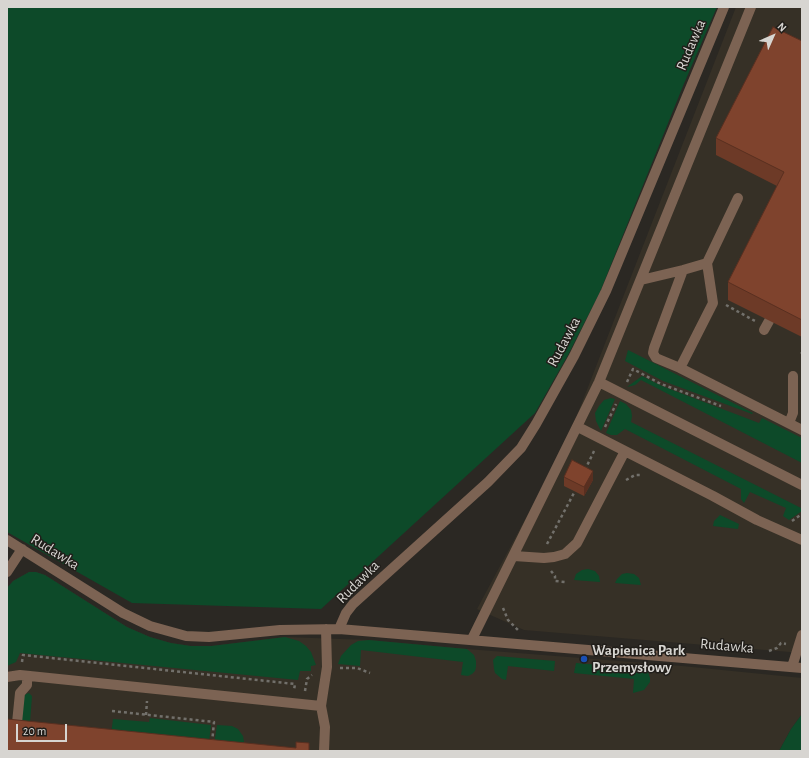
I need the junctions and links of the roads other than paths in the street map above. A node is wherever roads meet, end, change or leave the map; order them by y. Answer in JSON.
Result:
{"nodes":[{"id":1,"x":724,"y":7,"type":"edge"},
{"id":2,"x":751,"y":7,"type":"edge"},
{"id":3,"x":738,"y":198,"type":"dead end"},
{"id":4,"x":707,"y":263,"type":"junction"},
{"id":5,"x":683,"y":270,"type":"junction"},
{"id":6,"x":641,"y":280,"type":"junction"},
{"id":7,"x":680,"y":368,"type":"junction"},
{"id":8,"x":793,"y":376,"type":"dead end"},
{"id":9,"x":600,"y":382,"type":"junction"},
{"id":10,"x":789,"y":423,"type":"junction"},
{"id":11,"x":578,"y":427,"type":"junction"},
{"id":12,"x":802,"y":430,"type":"edge"},
{"id":13,"x":625,"y":451,"type":"junction"},
{"id":14,"x":802,"y":485,"type":"edge"},
{"id":15,"x":7,"y":540,"type":"edge"},
{"id":16,"x":802,"y":540,"type":"edge"},
{"id":17,"x":22,"y":549,"type":"junction"},
{"id":18,"x":514,"y":556,"type":"junction"},
{"id":19,"x":7,"y":572,"type":"edge"},
{"id":20,"x":326,"y":629,"type":"junction"},
{"id":21,"x":339,"y":629,"type":"junction"},
{"id":22,"x":802,"y":635,"type":"edge"},
{"id":23,"x":472,"y":639,"type":"junction"},
{"id":24,"x":797,"y":667,"type":"edge"},
{"id":25,"x":7,"y":676,"type":"edge"},
{"id":26,"x":28,"y":676,"type":"junction"},
{"id":27,"x":321,"y":706,"type":"junction"},
{"id":28,"x":16,"y":733,"type":"edge"},
{"id":29,"x":324,"y":751,"type":"edge"}],
"edges":[{"from":1,"to":21,"type":"street","name":"Rudawka"},
{"from":2,"to":6,"type":"street"},
{"from":3,"to":4,"type":"street"},
{"from":4,"to":5,"type":"street"},
{"from":4,"to":7,"type":"street"},
{"from":5,"to":6,"type":"street"},
{"from":5,"to":7,"type":"street"},
{"from":6,"to":9,"type":"street"},
{"from":7,"to":10,"type":"street"},
{"from":8,"to":10,"type":"street"},
{"from":9,"to":11,"type":"street"},
{"from":9,"to":14,"type":"street"},
{"from":10,"to":12,"type":"street"},
{"from":11,"to":13,"type":"street"},
{"from":11,"to":18,"type":"street"},
{"from":13,"to":16,"type":"street"},
{"from":13,"to":18,"type":"street"},
{"from":15,"to":17,"type":"street","name":"Rudawka"},
{"from":17,"to":19,"type":"street"},
{"from":17,"to":20,"type":"street","name":"Rudawka"},
{"from":18,"to":23,"type":"street"},
{"from":20,"to":21,"type":"street","name":"Rudawka"},
{"from":20,"to":27,"type":"street"},
{"from":21,"to":23,"type":"street","name":"Rudawka"},
{"from":22,"to":24,"type":"street"},
{"from":23,"to":24,"type":"street","name":"Rudawka"},
{"from":25,"to":26,"type":"street"},
{"from":26,"to":27,"type":"street"},
{"from":26,"to":28,"type":"street"},
{"from":27,"to":29,"type":"street"}]}
